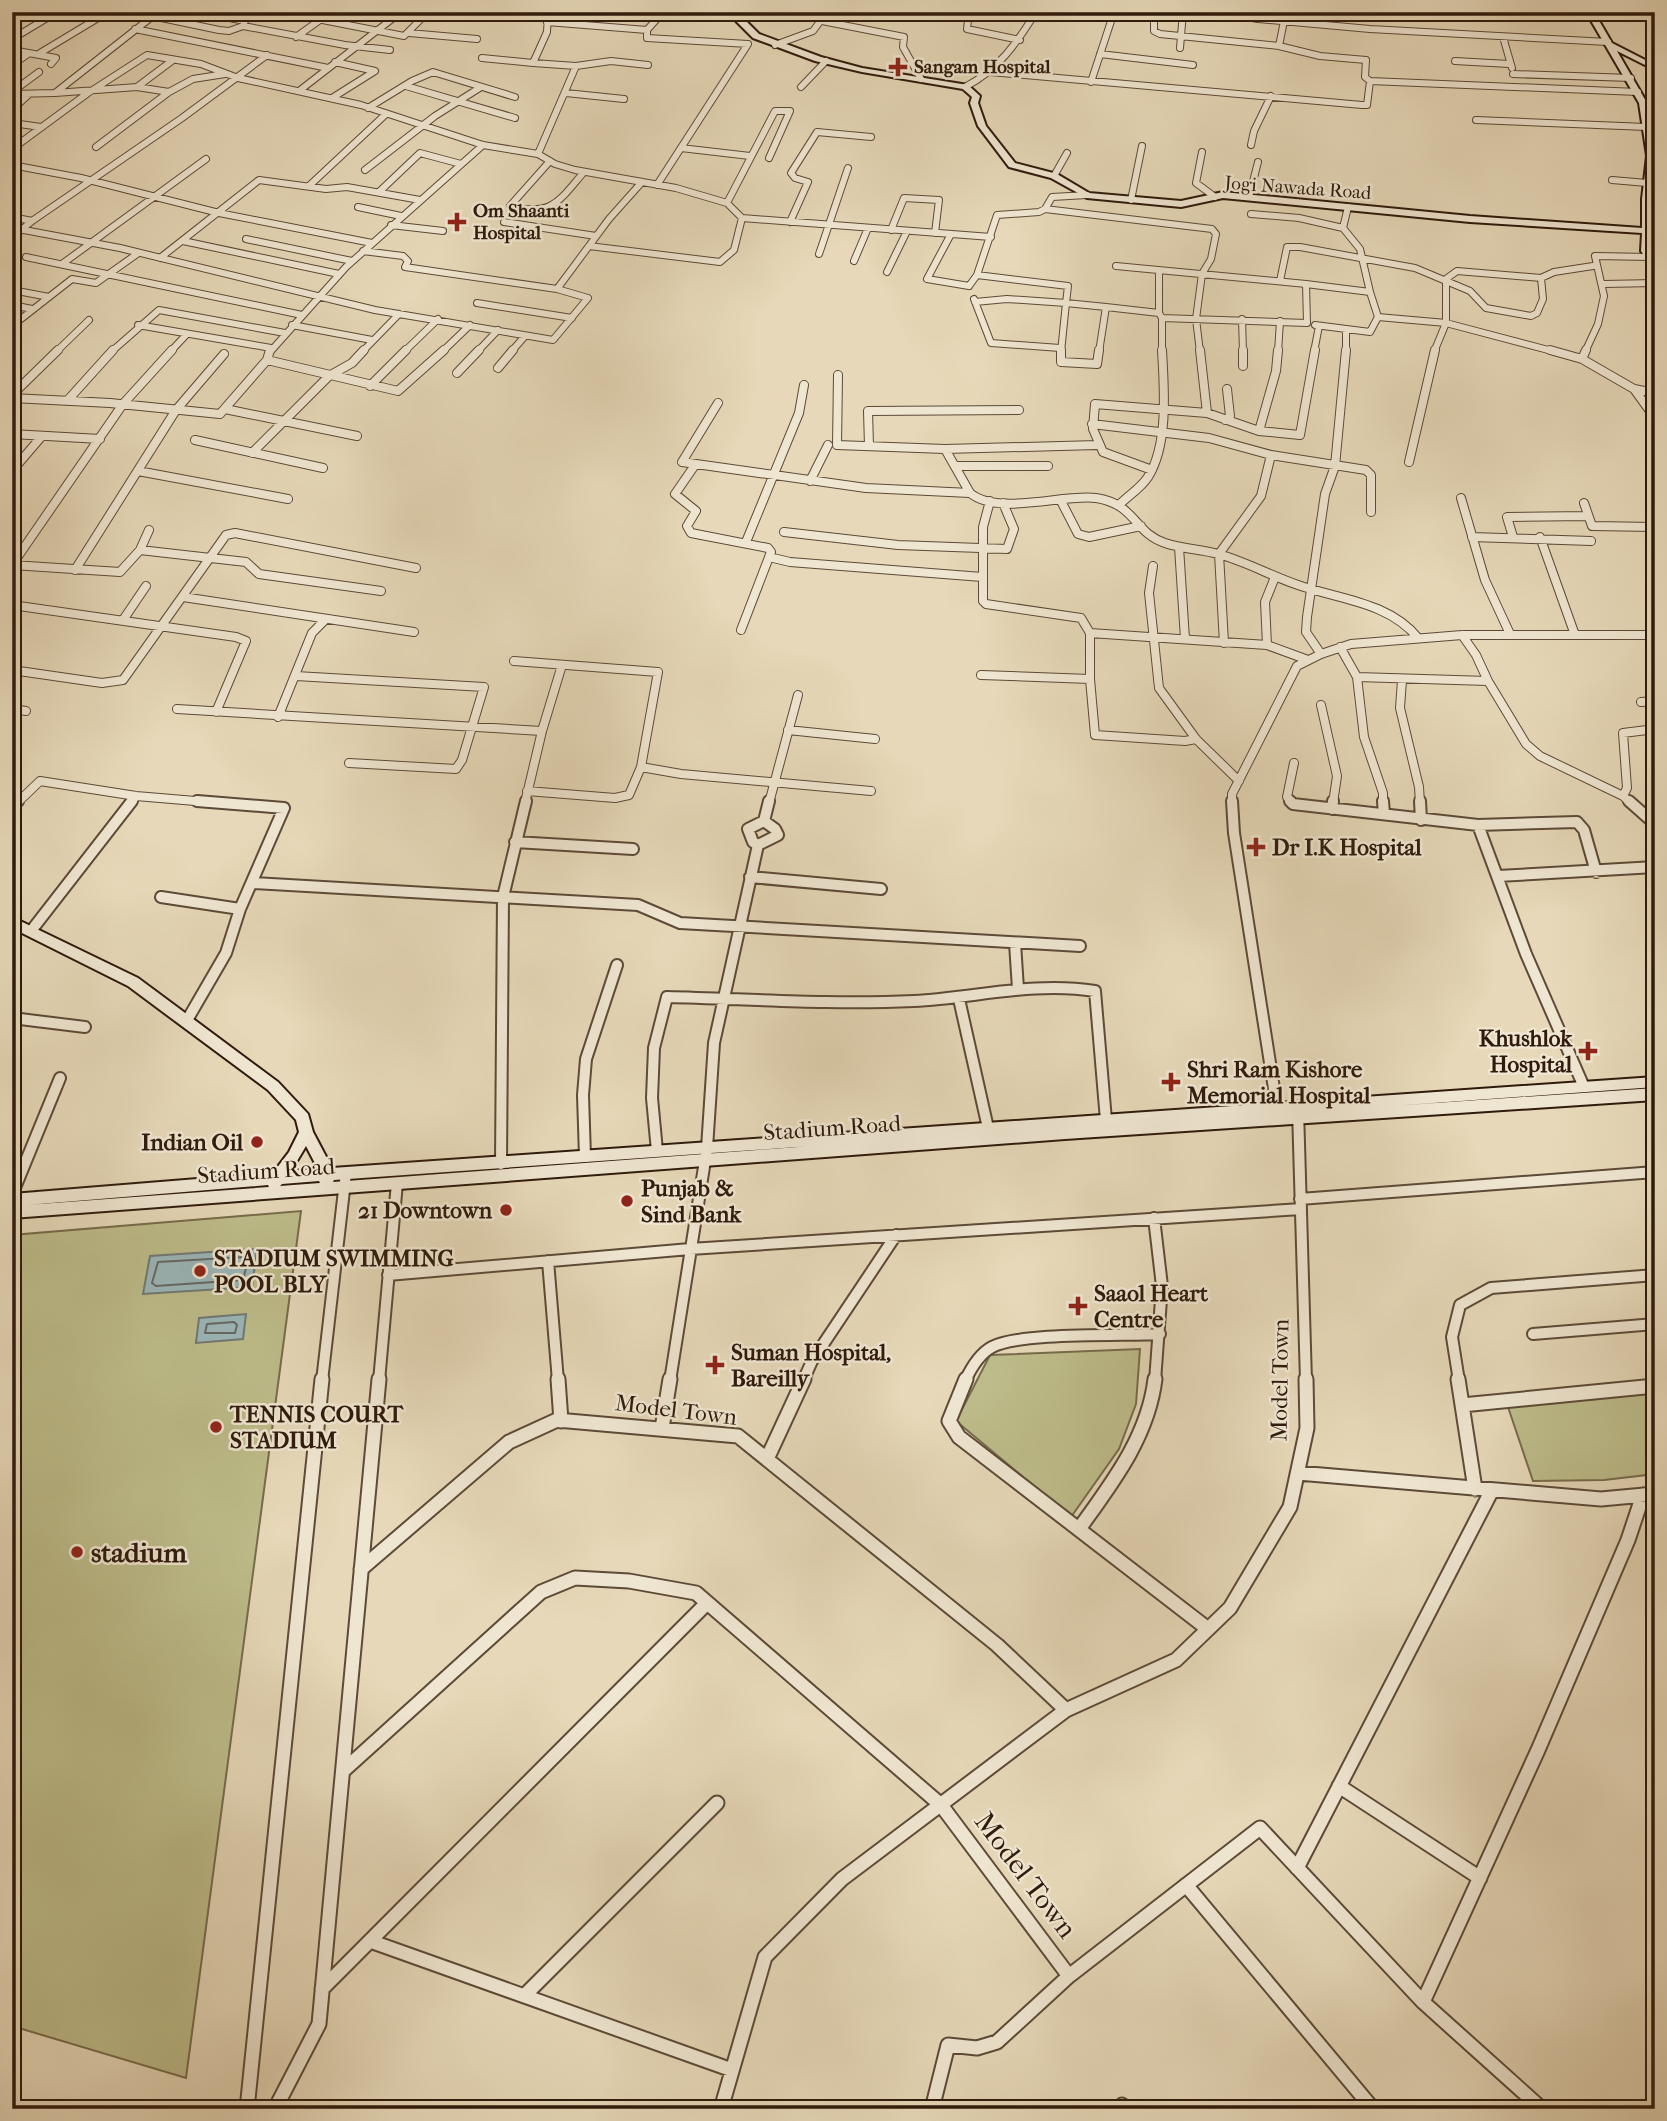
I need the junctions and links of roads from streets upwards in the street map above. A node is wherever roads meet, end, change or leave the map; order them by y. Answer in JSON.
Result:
{"nodes":[{"id":1,"x":57,"y":12,"type":"edge"},
{"id":2,"x":108,"y":12,"type":"edge"},
{"id":3,"x":199,"y":12,"type":"edge"},
{"id":4,"x":282,"y":12,"type":"edge"},
{"id":5,"x":331,"y":12,"type":"edge"},
{"id":6,"x":384,"y":12,"type":"edge"},
{"id":7,"x":548,"y":12,"type":"edge"},
{"id":8,"x":663,"y":12,"type":"edge"},
{"id":9,"x":723,"y":12,"type":"edge"},
{"id":10,"x":827,"y":12,"type":"edge"},
{"id":11,"x":969,"y":12,"type":"edge"},
{"id":12,"x":1036,"y":12,"type":"edge"},
{"id":13,"x":1114,"y":12,"type":"edge"},
{"id":14,"x":1154,"y":12,"type":"edge"},
{"id":15,"x":1183,"y":12,"type":"edge"},
{"id":16,"x":1246,"y":12,"type":"edge"},
{"id":17,"x":1304,"y":12,"type":"edge"},
{"id":18,"x":1502,"y":12,"type":"edge"},
{"id":19,"x":1623,"y":12,"type":"edge"},
{"id":20,"x":400,"y":13,"type":"edge"},
{"id":21,"x":155,"y":14,"type":"edge"},
{"id":22,"x":426,"y":14,"type":"dead end"},
{"id":23,"x":1591,"y":14,"type":"edge"},
{"id":24,"x":1655,"y":19,"type":"edge"},
{"id":25,"x":320,"y":20,"type":"junction"},
{"id":26,"x":822,"y":21,"type":"junction"},
{"id":27,"x":1284,"y":21,"type":"junction"},
{"id":28,"x":547,"y":22,"type":"junction"},
{"id":29,"x":1302,"y":22,"type":"junction"},
{"id":30,"x":243,"y":26,"type":"junction"},
{"id":31,"x":135,"y":29,"type":"junction"},
{"id":32,"x":647,"y":30,"type":"junction"},
{"id":33,"x":377,"y":31,"type":"junction"},
{"id":34,"x":409,"y":33,"type":"junction"},
{"id":35,"x":1181,"y":36,"type":"junction"},
{"id":36,"x":296,"y":37,"type":"junction"},
{"id":37,"x":1503,"y":37,"type":"junction"},
{"id":38,"x":12,"y":38,"type":"edge"},
{"id":39,"x":477,"y":39,"type":"dead end"},
{"id":40,"x":1020,"y":40,"type":"junction"},
{"id":41,"x":1609,"y":43,"type":"junction"},
{"id":42,"x":775,"y":45,"type":"junction"},
{"id":43,"x":1279,"y":46,"type":"junction"},
{"id":44,"x":356,"y":47,"type":"junction"},
{"id":45,"x":1180,"y":48,"type":"dead end"},
{"id":46,"x":12,"y":50,"type":"edge"},
{"id":47,"x":390,"y":50,"type":"dead end"},
{"id":48,"x":40,"y":53,"type":"junction"},
{"id":49,"x":28,"y":54,"type":"junction"},
{"id":50,"x":1100,"y":54,"type":"junction"},
{"id":51,"x":267,"y":55,"type":"junction"},
{"id":52,"x":482,"y":58,"type":"dead end"},
{"id":53,"x":173,"y":60,"type":"junction"},
{"id":54,"x":826,"y":61,"type":"junction"},
{"id":55,"x":1455,"y":61,"type":"dead end"},
{"id":56,"x":335,"y":62,"type":"junction"},
{"id":57,"x":533,"y":63,"type":"junction"},
{"id":58,"x":51,"y":64,"type":"dead end"},
{"id":59,"x":1509,"y":64,"type":"junction"},
{"id":60,"x":12,"y":65,"type":"edge"},
{"id":61,"x":648,"y":65,"type":"dead end"},
{"id":62,"x":1193,"y":65,"type":"dead end"},
{"id":63,"x":576,"y":66,"type":"junction"},
{"id":64,"x":328,"y":68,"type":"junction"},
{"id":65,"x":1655,"y":68,"type":"edge"},
{"id":66,"x":39,"y":72,"type":"dead end"},
{"id":67,"x":990,"y":72,"type":"junction"},
{"id":68,"x":225,"y":74,"type":"junction"},
{"id":69,"x":1513,"y":74,"type":"junction"},
{"id":70,"x":238,"y":78,"type":"junction"},
{"id":71,"x":1631,"y":78,"type":"junction"},
{"id":72,"x":921,"y":79,"type":"junction"},
{"id":73,"x":1370,"y":81,"type":"junction"},
{"id":74,"x":1091,"y":82,"type":"junction"},
{"id":75,"x":406,"y":86,"type":"junction"},
{"id":76,"x":137,"y":87,"type":"junction"},
{"id":77,"x":481,"y":87,"type":"junction"},
{"id":78,"x":801,"y":87,"type":"dead end"},
{"id":79,"x":965,"y":87,"type":"junction"},
{"id":80,"x":1518,"y":88,"type":"junction"},
{"id":81,"x":299,"y":91,"type":"junction"},
{"id":82,"x":169,"y":92,"type":"junction"},
{"id":83,"x":1638,"y":92,"type":"junction"},
{"id":84,"x":12,"y":93,"type":"edge"},
{"id":85,"x":55,"y":93,"type":"junction"},
{"id":86,"x":88,"y":93,"type":"junction"},
{"id":87,"x":566,"y":93,"type":"junction"},
{"id":88,"x":28,"y":95,"type":"junction"},
{"id":89,"x":1271,"y":96,"type":"junction"},
{"id":90,"x":515,"y":97,"type":"dead end"},
{"id":91,"x":332,"y":99,"type":"junction"},
{"id":92,"x":624,"y":99,"type":"dead end"},
{"id":93,"x":459,"y":100,"type":"junction"},
{"id":94,"x":368,"y":108,"type":"junction"},
{"id":95,"x":12,"y":110,"type":"edge"},
{"id":96,"x":386,"y":114,"type":"junction"},
{"id":97,"x":515,"y":118,"type":"dead end"},
{"id":98,"x":1476,"y":120,"type":"dead end"},
{"id":99,"x":12,"y":123,"type":"edge"},
{"id":100,"x":41,"y":127,"type":"junction"},
{"id":101,"x":422,"y":127,"type":"junction"},
{"id":102,"x":1646,"y":127,"type":"junction"},
{"id":103,"x":871,"y":137,"type":"dead end"},
{"id":104,"x":483,"y":145,"type":"junction"},
{"id":105,"x":1251,"y":145,"type":"dead end"},
{"id":106,"x":1142,"y":146,"type":"dead end"},
{"id":107,"x":96,"y":147,"type":"dead end"},
{"id":108,"x":13,"y":148,"type":"edge"},
{"id":109,"x":681,"y":148,"type":"junction"},
{"id":110,"x":1202,"y":152,"type":"dead end"},
{"id":111,"x":1067,"y":153,"type":"dead end"},
{"id":112,"x":538,"y":154,"type":"junction"},
{"id":113,"x":750,"y":156,"type":"junction"},
{"id":114,"x":769,"y":158,"type":"dead end"},
{"id":115,"x":206,"y":159,"type":"dead end"},
{"id":116,"x":550,"y":161,"type":"junction"},
{"id":117,"x":1258,"y":162,"type":"dead end"},
{"id":118,"x":12,"y":164,"type":"edge"},
{"id":119,"x":461,"y":164,"type":"junction"},
{"id":120,"x":1652,"y":164,"type":"edge"},
{"id":121,"x":848,"y":168,"type":"dead end"},
{"id":122,"x":365,"y":170,"type":"dead end"},
{"id":123,"x":584,"y":172,"type":"junction"},
{"id":124,"x":1054,"y":176,"type":"junction"},
{"id":125,"x":1612,"y":180,"type":"dead end"},
{"id":126,"x":89,"y":181,"type":"junction"},
{"id":127,"x":642,"y":182,"type":"junction"},
{"id":128,"x":1647,"y":183,"type":"junction"},
{"id":129,"x":310,"y":185,"type":"junction"},
{"id":130,"x":657,"y":185,"type":"junction"},
{"id":131,"x":379,"y":192,"type":"junction"},
{"id":132,"x":1087,"y":195,"type":"junction"},
{"id":133,"x":1215,"y":197,"type":"junction"},
{"id":134,"x":1249,"y":197,"type":"junction"},
{"id":135,"x":155,"y":198,"type":"junction"},
{"id":136,"x":420,"y":200,"type":"junction"},
{"id":137,"x":1131,"y":200,"type":"junction"},
{"id":138,"x":727,"y":203,"type":"junction"},
{"id":139,"x":358,"y":207,"type":"dead end"},
{"id":140,"x":1348,"y":207,"type":"junction"},
{"id":141,"x":1045,"y":209,"type":"junction"},
{"id":142,"x":219,"y":213,"type":"junction"},
{"id":143,"x":1251,"y":214,"type":"dead end"},
{"id":144,"x":401,"y":216,"type":"junction"},
{"id":145,"x":12,"y":218,"type":"edge"},
{"id":146,"x":742,"y":218,"type":"junction"},
{"id":147,"x":32,"y":221,"type":"junction"},
{"id":148,"x":505,"y":222,"type":"dead end"},
{"id":149,"x":790,"y":222,"type":"junction"},
{"id":150,"x":391,"y":225,"type":"junction"},
{"id":151,"x":828,"y":225,"type":"junction"},
{"id":152,"x":868,"y":228,"type":"junction"},
{"id":153,"x":1343,"y":228,"type":"junction"},
{"id":154,"x":891,"y":229,"type":"junction"},
{"id":155,"x":24,"y":230,"type":"junction"},
{"id":156,"x":443,"y":231,"type":"dead end"},
{"id":157,"x":907,"y":231,"type":"junction"},
{"id":158,"x":935,"y":233,"type":"junction"},
{"id":159,"x":951,"y":234,"type":"junction"},
{"id":160,"x":1650,"y":235,"type":"edge"},
{"id":161,"x":596,"y":236,"type":"junction"},
{"id":162,"x":991,"y":237,"type":"junction"},
{"id":163,"x":12,"y":238,"type":"edge"},
{"id":164,"x":246,"y":239,"type":"dead end"},
{"id":165,"x":183,"y":241,"type":"junction"},
{"id":166,"x":89,"y":243,"type":"junction"},
{"id":167,"x":372,"y":243,"type":"junction"},
{"id":168,"x":589,"y":246,"type":"junction"},
{"id":169,"x":363,"y":251,"type":"junction"},
{"id":170,"x":137,"y":254,"type":"junction"},
{"id":171,"x":818,"y":254,"type":"dead end"},
{"id":172,"x":26,"y":257,"type":"dead end"},
{"id":173,"x":160,"y":258,"type":"junction"},
{"id":174,"x":1362,"y":259,"type":"junction"},
{"id":175,"x":352,"y":261,"type":"junction"},
{"id":176,"x":854,"y":261,"type":"dead end"},
{"id":177,"x":1652,"y":261,"type":"edge"},
{"id":178,"x":62,"y":264,"type":"junction"},
{"id":179,"x":1116,"y":266,"type":"dead end"},
{"id":180,"x":1593,"y":266,"type":"junction"},
{"id":181,"x":1159,"y":270,"type":"junction"},
{"id":182,"x":887,"y":272,"type":"dead end"},
{"id":183,"x":108,"y":274,"type":"junction"},
{"id":184,"x":339,"y":274,"type":"junction"},
{"id":185,"x":1202,"y":274,"type":"junction"},
{"id":186,"x":977,"y":275,"type":"junction"},
{"id":187,"x":1541,"y":278,"type":"junction"},
{"id":188,"x":1446,"y":279,"type":"junction"},
{"id":189,"x":1280,"y":281,"type":"junction"},
{"id":190,"x":1655,"y":283,"type":"edge"},
{"id":191,"x":1306,"y":284,"type":"junction"},
{"id":192,"x":1604,"y":284,"type":"junction"},
{"id":193,"x":969,"y":286,"type":"junction"},
{"id":194,"x":557,"y":289,"type":"junction"},
{"id":195,"x":12,"y":290,"type":"edge"},
{"id":196,"x":1370,"y":292,"type":"junction"},
{"id":197,"x":319,"y":296,"type":"junction"},
{"id":198,"x":49,"y":297,"type":"junction"},
{"id":199,"x":975,"y":302,"type":"junction"},
{"id":200,"x":477,"y":303,"type":"dead end"},
{"id":201,"x":1066,"y":304,"type":"junction"},
{"id":202,"x":12,"y":305,"type":"edge"},
{"id":203,"x":1106,"y":307,"type":"junction"},
{"id":204,"x":32,"y":309,"type":"junction"},
{"id":205,"x":399,"y":314,"type":"junction"},
{"id":206,"x":302,"y":315,"type":"junction"},
{"id":207,"x":1160,"y":316,"type":"junction"},
{"id":208,"x":1378,"y":317,"type":"junction"},
{"id":209,"x":572,"y":318,"type":"junction"},
{"id":210,"x":438,"y":319,"type":"junction"},
{"id":211,"x":1196,"y":319,"type":"junction"},
{"id":212,"x":89,"y":320,"type":"dead end"},
{"id":213,"x":1242,"y":320,"type":"junction"},
{"id":214,"x":1280,"y":321,"type":"junction"},
{"id":215,"x":1307,"y":323,"type":"junction"},
{"id":216,"x":1446,"y":323,"type":"junction"},
{"id":217,"x":138,"y":325,"type":"junction"},
{"id":218,"x":292,"y":325,"type":"junction"},
{"id":219,"x":470,"y":325,"type":"junction"},
{"id":220,"x":12,"y":326,"type":"edge"},
{"id":221,"x":1318,"y":326,"type":"junction"},
{"id":222,"x":1346,"y":329,"type":"junction"},
{"id":223,"x":498,"y":330,"type":"junction"},
{"id":224,"x":285,"y":333,"type":"junction"},
{"id":225,"x":186,"y":335,"type":"junction"},
{"id":226,"x":525,"y":336,"type":"junction"},
{"id":227,"x":372,"y":340,"type":"junction"},
{"id":228,"x":271,"y":348,"type":"junction"},
{"id":229,"x":1060,"y":348,"type":"junction"},
{"id":230,"x":223,"y":354,"type":"dead end"},
{"id":231,"x":1582,"y":359,"type":"junction"},
{"id":232,"x":267,"y":360,"type":"junction"},
{"id":233,"x":1243,"y":366,"type":"dead end"},
{"id":234,"x":498,"y":368,"type":"dead end"},
{"id":235,"x":457,"y":373,"type":"dead end"},
{"id":236,"x":838,"y":375,"type":"dead end"},
{"id":237,"x":329,"y":376,"type":"junction"},
{"id":238,"x":804,"y":385,"type":"dead end"},
{"id":239,"x":370,"y":386,"type":"junction"},
{"id":240,"x":1227,"y":389,"type":"dead end"},
{"id":241,"x":1634,"y":389,"type":"junction"},
{"id":242,"x":1655,"y":393,"type":"edge"},
{"id":243,"x":12,"y":396,"type":"edge"},
{"id":244,"x":67,"y":401,"type":"junction"},
{"id":245,"x":718,"y":403,"type":"dead end"},
{"id":246,"x":123,"y":404,"type":"junction"},
{"id":247,"x":225,"y":409,"type":"junction"},
{"id":248,"x":1165,"y":409,"type":"junction"},
{"id":249,"x":176,"y":410,"type":"junction"},
{"id":250,"x":1019,"y":410,"type":"dead end"},
{"id":251,"x":1207,"y":413,"type":"junction"},
{"id":252,"x":1655,"y":418,"type":"edge"},
{"id":253,"x":1225,"y":420,"type":"junction"},
{"id":254,"x":282,"y":421,"type":"junction"},
{"id":255,"x":1092,"y":424,"type":"junction"},
{"id":256,"x":1259,"y":431,"type":"junction"},
{"id":257,"x":1163,"y":432,"type":"junction"},
{"id":258,"x":12,"y":434,"type":"edge"},
{"id":259,"x":42,"y":436,"type":"junction"},
{"id":260,"x":357,"y":436,"type":"dead end"},
{"id":261,"x":100,"y":439,"type":"junction"},
{"id":262,"x":195,"y":440,"type":"dead end"},
{"id":263,"x":828,"y":445,"type":"dead end"},
{"id":264,"x":1097,"y":445,"type":"junction"},
{"id":265,"x":869,"y":446,"type":"junction"},
{"id":266,"x":945,"y":449,"type":"junction"},
{"id":267,"x":252,"y":453,"type":"junction"},
{"id":268,"x":1271,"y":455,"type":"junction"},
{"id":269,"x":1409,"y":462,"type":"dead end"},
{"id":270,"x":695,"y":465,"type":"junction"},
{"id":271,"x":955,"y":466,"type":"junction"},
{"id":272,"x":1048,"y":466,"type":"dead end"},
{"id":273,"x":1335,"y":466,"type":"junction"},
{"id":274,"x":323,"y":468,"type":"dead end"},
{"id":275,"x":1152,"y":470,"type":"junction"},
{"id":276,"x":12,"y":471,"type":"edge"},
{"id":277,"x":138,"y":471,"type":"junction"},
{"id":278,"x":774,"y":476,"type":"junction"},
{"id":279,"x":810,"y":481,"type":"junction"},
{"id":280,"x":970,"y":493,"type":"junction"},
{"id":281,"x":1461,"y":498,"type":"dead end"},
{"id":282,"x":288,"y":499,"type":"dead end"},
{"id":283,"x":990,"y":501,"type":"junction"},
{"id":284,"x":1061,"y":501,"type":"junction"},
{"id":285,"x":1003,"y":503,"type":"junction"},
{"id":286,"x":1584,"y":503,"type":"dead end"},
{"id":287,"x":1120,"y":504,"type":"junction"},
{"id":288,"x":1371,"y":512,"type":"dead end"},
{"id":289,"x":1588,"y":516,"type":"junction"},
{"id":290,"x":1141,"y":526,"type":"junction"},
{"id":291,"x":1655,"y":527,"type":"edge"},
{"id":292,"x":149,"y":530,"type":"dead end"},
{"id":293,"x":784,"y":532,"type":"dead end"},
{"id":294,"x":1472,"y":537,"type":"junction"},
{"id":295,"x":1513,"y":537,"type":"junction"},
{"id":296,"x":1540,"y":537,"type":"junction"},
{"id":297,"x":746,"y":541,"type":"junction"},
{"id":298,"x":1591,"y":541,"type":"dead end"},
{"id":299,"x":1179,"y":547,"type":"junction"},
{"id":300,"x":140,"y":550,"type":"junction"},
{"id":301,"x":983,"y":550,"type":"junction"},
{"id":302,"x":1219,"y":554,"type":"junction"},
{"id":303,"x":769,"y":557,"type":"junction"},
{"id":304,"x":211,"y":558,"type":"junction"},
{"id":305,"x":12,"y":565,"type":"edge"},
{"id":306,"x":1153,"y":566,"type":"dead end"},
{"id":307,"x":416,"y":569,"type":"dead end"},
{"id":308,"x":75,"y":570,"type":"junction"},
{"id":309,"x":982,"y":577,"type":"junction"},
{"id":310,"x":1275,"y":578,"type":"junction"},
{"id":311,"x":146,"y":586,"type":"dead end"},
{"id":312,"x":1313,"y":589,"type":"junction"},
{"id":313,"x":381,"y":591,"type":"dead end"},
{"id":314,"x":183,"y":597,"type":"junction"},
{"id":315,"x":12,"y":605,"type":"edge"},
{"id":316,"x":122,"y":620,"type":"junction"},
{"id":317,"x":325,"y":620,"type":"junction"},
{"id":318,"x":162,"y":625,"type":"junction"},
{"id":319,"x":741,"y":630,"type":"dead end"},
{"id":320,"x":414,"y":632,"type":"dead end"},
{"id":321,"x":1090,"y":633,"type":"junction"},
{"id":322,"x":1510,"y":634,"type":"junction"},
{"id":323,"x":1462,"y":635,"type":"junction"},
{"id":324,"x":1575,"y":635,"type":"junction"},
{"id":325,"x":1655,"y":635,"type":"edge"},
{"id":326,"x":1156,"y":638,"type":"junction"},
{"id":327,"x":1418,"y":638,"type":"junction"},
{"id":328,"x":1185,"y":639,"type":"junction"},
{"id":329,"x":1224,"y":643,"type":"junction"},
{"id":330,"x":1267,"y":645,"type":"junction"},
{"id":331,"x":1340,"y":647,"type":"junction"},
{"id":332,"x":1321,"y":654,"type":"junction"},
{"id":333,"x":1308,"y":660,"type":"junction"},
{"id":334,"x":514,"y":661,"type":"dead end"},
{"id":335,"x":562,"y":665,"type":"junction"},
{"id":336,"x":12,"y":670,"type":"edge"},
{"id":337,"x":981,"y":674,"type":"dead end"},
{"id":338,"x":296,"y":676,"type":"junction"},
{"id":339,"x":1357,"y":677,"type":"junction"},
{"id":340,"x":1090,"y":679,"type":"junction"},
{"id":341,"x":1402,"y":680,"type":"junction"},
{"id":342,"x":1488,"y":681,"type":"junction"},
{"id":343,"x":798,"y":695,"type":"dead end"},
{"id":344,"x":1641,"y":702,"type":"dead end"},
{"id":345,"x":1655,"y":702,"type":"edge"},
{"id":346,"x":1321,"y":705,"type":"dead end"},
{"id":347,"x":12,"y":709,"type":"edge"},
{"id":348,"x":177,"y":709,"type":"dead end"},
{"id":349,"x":26,"y":711,"type":"dead end"},
{"id":350,"x":216,"y":712,"type":"junction"},
{"id":351,"x":278,"y":717,"type":"junction"},
{"id":352,"x":472,"y":726,"type":"junction"},
{"id":353,"x":1655,"y":729,"type":"edge"},
{"id":354,"x":788,"y":730,"type":"junction"},
{"id":355,"x":542,"y":731,"type":"junction"},
{"id":356,"x":1196,"y":738,"type":"junction"},
{"id":357,"x":875,"y":739,"type":"dead end"},
{"id":358,"x":349,"y":763,"type":"dead end"},
{"id":359,"x":1293,"y":764,"type":"dead end"},
{"id":360,"x":641,"y":767,"type":"junction"},
{"id":361,"x":1239,"y":781,"type":"junction"},
{"id":362,"x":775,"y":782,"type":"junction"},
{"id":363,"x":527,"y":791,"type":"junction"},
{"id":364,"x":871,"y":791,"type":"dead end"},
{"id":365,"x":136,"y":796,"type":"junction"},
{"id":366,"x":1623,"y":796,"type":"junction"},
{"id":367,"x":12,"y":807,"type":"edge"},
{"id":368,"x":1332,"y":809,"type":"junction"},
{"id":369,"x":1384,"y":814,"type":"junction"},
{"id":370,"x":1421,"y":820,"type":"junction"},
{"id":371,"x":764,"y":821,"type":"junction"},
{"id":372,"x":1655,"y":824,"type":"edge"},
{"id":373,"x":1478,"y":825,"type":"junction"},
{"id":374,"x":515,"y":842,"type":"junction"},
{"id":375,"x":758,"y":845,"type":"junction"},
{"id":376,"x":634,"y":849,"type":"dead end"},
{"id":377,"x":1655,"y":867,"type":"edge"},
{"id":378,"x":1597,"y":872,"type":"junction"},
{"id":379,"x":1498,"y":876,"type":"junction"},
{"id":380,"x":750,"y":877,"type":"junction"},
{"id":381,"x":253,"y":883,"type":"junction"},
{"id":382,"x":881,"y":889,"type":"dead end"},
{"id":383,"x":161,"y":897,"type":"dead end"},
{"id":384,"x":503,"y":897,"type":"junction"},
{"id":385,"x":240,"y":909,"type":"junction"},
{"id":386,"x":12,"y":922,"type":"edge"},
{"id":387,"x":739,"y":926,"type":"junction"},
{"id":388,"x":31,"y":931,"type":"junction"},
{"id":389,"x":1015,"y":943,"type":"junction"},
{"id":390,"x":1080,"y":946,"type":"dead end"},
{"id":391,"x":617,"y":965,"type":"dead end"},
{"id":392,"x":1018,"y":989,"type":"junction"},
{"id":393,"x":722,"y":999,"type":"junction"},
{"id":394,"x":959,"y":999,"type":"junction"},
{"id":395,"x":12,"y":1018,"type":"edge"},
{"id":396,"x":186,"y":1022,"type":"junction"},
{"id":397,"x":85,"y":1027,"type":"dead end"},
{"id":398,"x":60,"y":1078,"type":"dead end"},
{"id":399,"x":1655,"y":1082,"type":"edge"},
{"id":400,"x":1584,"y":1087,"type":"junction"},
{"id":401,"x":1655,"y":1094,"type":"edge"},
{"id":402,"x":1298,"y":1113,"type":"junction"},
{"id":403,"x":1278,"y":1114,"type":"junction"},
{"id":404,"x":1106,"y":1120,"type":"junction"},
{"id":405,"x":988,"y":1128,"type":"junction"},
{"id":406,"x":306,"y":1132,"type":"junction"},
{"id":407,"x":657,"y":1151,"type":"junction"},
{"id":408,"x":706,"y":1154,"type":"junction"},
{"id":409,"x":586,"y":1157,"type":"junction"},
{"id":410,"x":502,"y":1164,"type":"junction"},
{"id":411,"x":1655,"y":1172,"type":"edge"},
{"id":412,"x":344,"y":1180,"type":"junction"},
{"id":413,"x":326,"y":1182,"type":"junction"},
{"id":414,"x":397,"y":1183,"type":"junction"},
{"id":415,"x":273,"y":1186,"type":"junction"},
{"id":416,"x":12,"y":1197,"type":"edge"},
{"id":417,"x":1301,"y":1204,"type":"junction"},
{"id":418,"x":12,"y":1212,"type":"edge"},
{"id":419,"x":1154,"y":1218,"type":"junction"},
{"id":420,"x":896,"y":1236,"type":"junction"},
{"id":421,"x":690,"y":1249,"type":"junction"},
{"id":422,"x":548,"y":1261,"type":"junction"},
{"id":423,"x":388,"y":1275,"type":"junction"},
{"id":424,"x":1655,"y":1275,"type":"edge"},
{"id":425,"x":1655,"y":1324,"type":"edge"},
{"id":426,"x":1160,"y":1334,"type":"junction"},
{"id":427,"x":1533,"y":1334,"type":"dead end"},
{"id":428,"x":1655,"y":1386,"type":"edge"},
{"id":429,"x":1462,"y":1405,"type":"junction"},
{"id":430,"x":561,"y":1420,"type":"junction"},
{"id":431,"x":662,"y":1428,"type":"junction"},
{"id":432,"x":766,"y":1459,"type":"junction"},
{"id":433,"x":1298,"y":1473,"type":"junction"},
{"id":434,"x":1475,"y":1489,"type":"junction"},
{"id":435,"x":1492,"y":1490,"type":"junction"},
{"id":436,"x":1649,"y":1495,"type":"edge"},
{"id":437,"x":1079,"y":1529,"type":"junction"},
{"id":438,"x":361,"y":1569,"type":"junction"},
{"id":439,"x":707,"y":1603,"type":"junction"},
{"id":440,"x":1208,"y":1629,"type":"junction"},
{"id":441,"x":1066,"y":1710,"type":"junction"},
{"id":442,"x":343,"y":1771,"type":"junction"},
{"id":443,"x":1339,"y":1786,"type":"junction"},
{"id":444,"x":717,"y":1803,"type":"dead end"},
{"id":445,"x":941,"y":1805,"type":"junction"},
{"id":446,"x":1297,"y":1868,"type":"junction"},
{"id":447,"x":1480,"y":1878,"type":"junction"},
{"id":448,"x":1186,"y":1885,"type":"junction"},
{"id":449,"x":370,"y":1941,"type":"junction"},
{"id":450,"x":1069,"y":1976,"type":"junction"},
{"id":451,"x":323,"y":1989,"type":"junction"},
{"id":452,"x":524,"y":1996,"type":"junction"},
{"id":453,"x":1423,"y":2002,"type":"junction"},
{"id":454,"x":732,"y":2070,"type":"junction"},
{"id":455,"x":247,"y":2109,"type":"edge"},
{"id":456,"x":275,"y":2109,"type":"edge"},
{"id":457,"x":720,"y":2109,"type":"edge"},
{"id":458,"x":932,"y":2109,"type":"edge"},
{"id":459,"x":1374,"y":2109,"type":"edge"},
{"id":460,"x":1542,"y":2109,"type":"edge"}],
"edges":[{"from":1,"to":38,"type":"street"},
{"from":2,"to":48,"type":"street"},
{"from":3,"to":30,"type":"street"},
{"from":4,"to":25,"type":"street"},
{"from":5,"to":25,"type":"street"},
{"from":6,"to":20,"type":"street"},
{"from":7,"to":28,"type":"street"},
{"from":8,"to":32,"type":"street"},
{"from":9,"to":42,"type":"street"},
{"from":10,"to":26,"type":"street"},
{"from":11,"to":40,"type":"street"},
{"from":12,"to":40,"type":"street"},
{"from":13,"to":50,"type":"street"},
{"from":14,"to":35,"type":"street"},
{"from":15,"to":35,"type":"street"},
{"from":16,"to":27,"type":"street"},
{"from":17,"to":29,"type":"street"},
{"from":18,"to":23,"type":"street"},
{"from":19,"to":24,"type":"street"},
{"from":20,"to":33,"type":"street"},
{"from":21,"to":30,"type":"street"},
{"from":21,"to":31,"type":"street"},
{"from":22,"to":34,"type":"street"},
{"from":23,"to":41,"type":"street"},
{"from":25,"to":33,"type":"street"},
{"from":25,"to":36,"type":"street"},
{"from":26,"to":42,"type":"street"},
{"from":26,"to":72,"type":"street"},
{"from":27,"to":29,"type":"street"},
{"from":27,"to":43,"type":"street"},
{"from":28,"to":32,"type":"street"},
{"from":28,"to":57,"type":"street"},
{"from":29,"to":37,"type":"street"},
{"from":30,"to":36,"type":"street"},
{"from":31,"to":51,"type":"street"},
{"from":31,"to":85,"type":"street"},
{"from":32,"to":109,"type":"street"},
{"from":33,"to":34,"type":"street"},
{"from":33,"to":44,"type":"street"},
{"from":34,"to":39,"type":"street"},
{"from":35,"to":43,"type":"street"},
{"from":35,"to":45,"type":"street"},
{"from":36,"to":44,"type":"street"},
{"from":37,"to":41,"type":"street"},
{"from":37,"to":59,"type":"street"},
{"from":40,"to":67,"type":"street"},
{"from":41,"to":65,"type":"street"},
{"from":41,"to":71,"type":"street"},
{"from":42,"to":54,"type":"street"},
{"from":43,"to":73,"type":"street"},
{"from":44,"to":47,"type":"street"},
{"from":44,"to":56,"type":"street"},
{"from":46,"to":49,"type":"street"},
{"from":48,"to":49,"type":"street"},
{"from":48,"to":58,"type":"street"},
{"from":49,"to":60,"type":"street"},
{"from":50,"to":62,"type":"street"},
{"from":50,"to":74,"type":"street"},
{"from":51,"to":64,"type":"street"},
{"from":51,"to":70,"type":"street"},
{"from":52,"to":57,"type":"street"},
{"from":53,"to":68,"type":"street"},
{"from":53,"to":76,"type":"street"},
{"from":53,"to":86,"type":"street"},
{"from":54,"to":72,"type":"street"},
{"from":54,"to":78,"type":"street"},
{"from":55,"to":59,"type":"street"},
{"from":56,"to":64,"type":"street"},
{"from":56,"to":91,"type":"street"},
{"from":57,"to":63,"type":"street"},
{"from":59,"to":69,"type":"street"},
{"from":61,"to":63,"type":"street"},
{"from":63,"to":87,"type":"street"},
{"from":64,"to":81,"type":"street"},
{"from":66,"to":84,"type":"street"},
{"from":67,"to":74,"type":"street"},
{"from":67,"to":79,"type":"street"},
{"from":68,"to":70,"type":"street"},
{"from":68,"to":82,"type":"street"},
{"from":69,"to":71,"type":"street"},
{"from":69,"to":80,"type":"street"},
{"from":70,"to":81,"type":"street"},
{"from":70,"to":126,"type":"street"},
{"from":71,"to":83,"type":"street"},
{"from":72,"to":79,"type":"street"},
{"from":73,"to":80,"type":"street"},
{"from":73,"to":89,"type":"street"},
{"from":74,"to":89,"type":"street"},
{"from":75,"to":77,"type":"street"},
{"from":75,"to":93,"type":"street"},
{"from":75,"to":94,"type":"street"},
{"from":76,"to":82,"type":"street"},
{"from":76,"to":86,"type":"street"},
{"from":77,"to":90,"type":"street"},
{"from":77,"to":93,"type":"street"},
{"from":79,"to":124,"type":"street","name":"Jogi Nawada Road"},
{"from":80,"to":83,"type":"street"},
{"from":81,"to":91,"type":"street"},
{"from":82,"to":107,"type":"street"},
{"from":83,"to":102,"type":"street"},
{"from":84,"to":88,"type":"street"},
{"from":85,"to":86,"type":"street"},
{"from":85,"to":88,"type":"street"},
{"from":86,"to":100,"type":"street"},
{"from":87,"to":92,"type":"street"},
{"from":87,"to":112,"type":"street"},
{"from":88,"to":95,"type":"street"},
{"from":89,"to":105,"type":"street"},
{"from":91,"to":94,"type":"street"},
{"from":93,"to":97,"type":"street"},
{"from":93,"to":101,"type":"street"},
{"from":94,"to":96,"type":"street"},
{"from":96,"to":101,"type":"street"},
{"from":96,"to":129,"type":"street"},
{"from":98,"to":102,"type":"street"},
{"from":99,"to":100,"type":"street"},
{"from":100,"to":108,"type":"street"},
{"from":101,"to":104,"type":"street"},
{"from":101,"to":122,"type":"street"},
{"from":102,"to":120,"type":"street"},
{"from":103,"to":149,"type":"street"},
{"from":104,"to":112,"type":"street"},
{"from":104,"to":119,"type":"street"},
{"from":106,"to":137,"type":"street"},
{"from":109,"to":113,"type":"street"},
{"from":109,"to":130,"type":"street"},
{"from":110,"to":133,"type":"street"},
{"from":111,"to":124,"type":"street"},
{"from":112,"to":116,"type":"street"},
{"from":113,"to":114,"type":"street"},
{"from":113,"to":138,"type":"street"},
{"from":115,"to":135,"type":"street"},
{"from":116,"to":123,"type":"street"},
{"from":116,"to":123,"type":"street"},
{"from":117,"to":134,"type":"street"},
{"from":118,"to":126,"type":"street"},
{"from":119,"to":131,"type":"street"},
{"from":119,"to":136,"type":"street"},
{"from":120,"to":128,"type":"street"},
{"from":121,"to":151,"type":"street"},
{"from":123,"to":127,"type":"street"},
{"from":124,"to":132,"type":"street","name":"Jogi Nawada Road"},
{"from":125,"to":128,"type":"street"},
{"from":126,"to":135,"type":"street"},
{"from":126,"to":147,"type":"street"},
{"from":127,"to":130,"type":"street"},
{"from":127,"to":161,"type":"street"},
{"from":128,"to":160,"type":"street"},
{"from":129,"to":131,"type":"street"},
{"from":129,"to":142,"type":"street"},
{"from":130,"to":138,"type":"street"},
{"from":131,"to":136,"type":"street"},
{"from":132,"to":137,"type":"street","name":"Jogi Nawada Road"},
{"from":132,"to":141,"type":"street"},
{"from":133,"to":134,"type":"street","name":"Jogi Nawada Road"},
{"from":133,"to":137,"type":"street","name":"Jogi Nawada Road"},
{"from":134,"to":140,"type":"street","name":"Jogi Nawada Road"},
{"from":135,"to":142,"type":"street"},
{"from":135,"to":166,"type":"street"},
{"from":136,"to":144,"type":"street"},
{"from":138,"to":146,"type":"street"},
{"from":139,"to":144,"type":"street"},
{"from":140,"to":153,"type":"street"},
{"from":140,"to":160,"type":"street","name":"Jogi Nawada Road"},
{"from":141,"to":162,"type":"street"},
{"from":141,"to":185,"type":"street"},
{"from":142,"to":165,"type":"street"},
{"from":142,"to":167,"type":"street"},
{"from":143,"to":153,"type":"street"},
{"from":144,"to":150,"type":"street"},
{"from":145,"to":147,"type":"street"},
{"from":146,"to":149,"type":"street"},
{"from":146,"to":168,"type":"street"},
{"from":147,"to":155,"type":"street"},
{"from":148,"to":161,"type":"street"},
{"from":149,"to":151,"type":"street"},
{"from":150,"to":156,"type":"street"},
{"from":150,"to":167,"type":"street"},
{"from":151,"to":152,"type":"street"},
{"from":151,"to":171,"type":"street"},
{"from":152,"to":154,"type":"street"},
{"from":152,"to":176,"type":"street"},
{"from":153,"to":174,"type":"street"},
{"from":154,"to":157,"type":"street"},
{"from":154,"to":158,"type":"street"},
{"from":155,"to":163,"type":"street"},
{"from":155,"to":166,"type":"street"},
{"from":157,"to":158,"type":"street"},
{"from":157,"to":182,"type":"street"},
{"from":158,"to":159,"type":"street"},
{"from":159,"to":162,"type":"street"},
{"from":159,"to":193,"type":"street"},
{"from":160,"to":177,"type":"street"},
{"from":161,"to":168,"type":"street"},
{"from":162,"to":186,"type":"street"},
{"from":164,"to":175,"type":"street"},
{"from":165,"to":173,"type":"street"},
{"from":165,"to":184,"type":"street"},
{"from":166,"to":170,"type":"street"},
{"from":166,"to":178,"type":"street"},
{"from":167,"to":169,"type":"street"},
{"from":168,"to":194,"type":"street"},
{"from":169,"to":175,"type":"street"},
{"from":169,"to":194,"type":"street"},
{"from":170,"to":173,"type":"street"},
{"from":170,"to":183,"type":"street"},
{"from":172,"to":178,"type":"street"},
{"from":173,"to":197,"type":"street"},
{"from":174,"to":188,"type":"street"},
{"from":174,"to":189,"type":"street"},
{"from":174,"to":196,"type":"street"},
{"from":175,"to":184,"type":"street"},
{"from":177,"to":180,"type":"street"},
{"from":178,"to":183,"type":"street"},
{"from":179,"to":181,"type":"street"},
{"from":180,"to":187,"type":"street"},
{"from":180,"to":192,"type":"street"},
{"from":181,"to":185,"type":"street"},
{"from":181,"to":207,"type":"street"},
{"from":183,"to":198,"type":"street"},
{"from":183,"to":206,"type":"street"},
{"from":184,"to":197,"type":"street"},
{"from":185,"to":189,"type":"street"},
{"from":185,"to":211,"type":"street"},
{"from":186,"to":193,"type":"street"},
{"from":186,"to":201,"type":"street"},
{"from":187,"to":188,"type":"street"},
{"from":187,"to":188,"type":"street"},
{"from":188,"to":216,"type":"street"},
{"from":189,"to":191,"type":"street"},
{"from":190,"to":192,"type":"street"},
{"from":191,"to":196,"type":"street"},
{"from":191,"to":215,"type":"street"},
{"from":192,"to":231,"type":"street"},
{"from":193,"to":199,"type":"street"},
{"from":194,"to":209,"type":"street"},
{"from":195,"to":198,"type":"street"},
{"from":196,"to":208,"type":"street"},
{"from":197,"to":205,"type":"street"},
{"from":197,"to":206,"type":"street"},
{"from":198,"to":204,"type":"street"},
{"from":199,"to":201,"type":"street"},
{"from":199,"to":229,"type":"street"},
{"from":200,"to":209,"type":"street"},
{"from":201,"to":203,"type":"street"},
{"from":201,"to":229,"type":"street"},
{"from":202,"to":204,"type":"street"},
{"from":203,"to":207,"type":"street"},
{"from":203,"to":229,"type":"street"},
{"from":204,"to":220,"type":"street"},
{"from":205,"to":210,"type":"street"},
{"from":205,"to":227,"type":"street"},
{"from":206,"to":218,"type":"street"},
{"from":207,"to":211,"type":"street"},
{"from":207,"to":248,"type":"street"},
{"from":208,"to":216,"type":"street"},
{"from":208,"to":222,"type":"street"},
{"from":209,"to":226,"type":"street"},
{"from":210,"to":219,"type":"street"},
{"from":210,"to":239,"type":"street"},
{"from":211,"to":213,"type":"street"},
{"from":211,"to":251,"type":"street"},
{"from":212,"to":243,"type":"street"},
{"from":213,"to":214,"type":"street"},
{"from":213,"to":233,"type":"street"},
{"from":214,"to":215,"type":"street"},
{"from":214,"to":256,"type":"street"},
{"from":215,"to":221,"type":"street"},
{"from":216,"to":231,"type":"street"},
{"from":216,"to":269,"type":"street"},
{"from":217,"to":224,"type":"street"},
{"from":217,"to":225,"type":"street"},
{"from":217,"to":244,"type":"street"},
{"from":218,"to":224,"type":"street"},
{"from":218,"to":227,"type":"street"},
{"from":219,"to":223,"type":"street"},
{"from":219,"to":239,"type":"street"},
{"from":221,"to":222,"type":"street"},
{"from":221,"to":256,"type":"street"},
{"from":222,"to":273,"type":"street"},
{"from":223,"to":226,"type":"street"},
{"from":223,"to":235,"type":"street"},
{"from":224,"to":228,"type":"street"},
{"from":225,"to":228,"type":"street"},
{"from":225,"to":246,"type":"street"},
{"from":226,"to":234,"type":"street"},
{"from":227,"to":237,"type":"street"},
{"from":228,"to":232,"type":"street"},
{"from":230,"to":249,"type":"street"},
{"from":231,"to":241,"type":"street"},
{"from":232,"to":237,"type":"street"},
{"from":232,"to":247,"type":"street"},
{"from":236,"to":265,"type":"street"},
{"from":237,"to":239,"type":"street"},
{"from":237,"to":254,"type":"street"},
{"from":238,"to":278,"type":"street"},
{"from":240,"to":253,"type":"street"},
{"from":241,"to":242,"type":"street"},
{"from":241,"to":252,"type":"street"},
{"from":243,"to":244,"type":"street"},
{"from":244,"to":246,"type":"street"},
{"from":245,"to":270,"type":"street"},
{"from":246,"to":249,"type":"street"},
{"from":246,"to":261,"type":"street"},
{"from":247,"to":249,"type":"street"},
{"from":247,"to":254,"type":"street"},
{"from":248,"to":251,"type":"street"},
{"from":248,"to":255,"type":"street"},
{"from":248,"to":257,"type":"street"},
{"from":249,"to":277,"type":"street"},
{"from":250,"to":265,"type":"street"},
{"from":251,"to":253,"type":"street"},
{"from":253,"to":256,"type":"street"},
{"from":254,"to":260,"type":"street"},
{"from":254,"to":267,"type":"street"},
{"from":255,"to":257,"type":"street"},
{"from":255,"to":264,"type":"street"},
{"from":257,"to":268,"type":"street"},
{"from":257,"to":275,"type":"street"},
{"from":258,"to":259,"type":"street"},
{"from":259,"to":261,"type":"street"},
{"from":259,"to":276,"type":"street"},
{"from":261,"to":305,"type":"street"},
{"from":262,"to":267,"type":"street"},
{"from":263,"to":279,"type":"street"},
{"from":264,"to":266,"type":"street"},
{"from":264,"to":275,"type":"street"},
{"from":265,"to":266,"type":"street"},
{"from":266,"to":271,"type":"street"},
{"from":267,"to":274,"type":"street"},
{"from":268,"to":273,"type":"street"},
{"from":268,"to":302,"type":"street"},
{"from":270,"to":278,"type":"street"},
{"from":270,"to":297,"type":"street"},
{"from":271,"to":272,"type":"street"},
{"from":271,"to":280,"type":"street"},
{"from":273,"to":288,"type":"street"},
{"from":273,"to":312,"type":"street"},
{"from":275,"to":287,"type":"street"},
{"from":277,"to":282,"type":"street"},
{"from":277,"to":308,"type":"street"},
{"from":278,"to":279,"type":"street"},
{"from":278,"to":297,"type":"street"},
{"from":279,"to":280,"type":"street"},
{"from":280,"to":283,"type":"street"},
{"from":281,"to":294,"type":"street"},
{"from":283,"to":285,"type":"street"},
{"from":283,"to":301,"type":"street"},
{"from":284,"to":285,"type":"street"},
{"from":284,"to":287,"type":"street"},
{"from":284,"to":290,"type":"street"},
{"from":285,"to":301,"type":"street"},
{"from":286,"to":289,"type":"street"},
{"from":287,"to":290,"type":"street"},
{"from":289,"to":291,"type":"street"},
{"from":289,"to":295,"type":"street"},
{"from":290,"to":299,"type":"street"},
{"from":292,"to":300,"type":"street"},
{"from":293,"to":301,"type":"street"},
{"from":294,"to":295,"type":"street"},
{"from":294,"to":322,"type":"street"},
{"from":295,"to":296,"type":"street"},
{"from":296,"to":298,"type":"street"},
{"from":296,"to":324,"type":"street"},
{"from":297,"to":303,"type":"street"},
{"from":299,"to":302,"type":"street"},
{"from":299,"to":328,"type":"street"},
{"from":300,"to":304,"type":"street"},
{"from":300,"to":308,"type":"street"},
{"from":301,"to":309,"type":"street"},
{"from":302,"to":310,"type":"street"},
{"from":302,"to":329,"type":"street"},
{"from":303,"to":309,"type":"street"},
{"from":303,"to":319,"type":"street"},
{"from":304,"to":307,"type":"street"},
{"from":304,"to":313,"type":"street"},
{"from":304,"to":314,"type":"street"},
{"from":305,"to":308,"type":"street"},
{"from":306,"to":326,"type":"street"},
{"from":309,"to":321,"type":"street"},
{"from":310,"to":312,"type":"street"},
{"from":310,"to":330,"type":"street"},
{"from":311,"to":316,"type":"street"},
{"from":312,"to":327,"type":"street"},
{"from":312,"to":332,"type":"street"},
{"from":314,"to":317,"type":"street"},
{"from":314,"to":318,"type":"street"},
{"from":315,"to":316,"type":"street"},
{"from":316,"to":318,"type":"street"},
{"from":317,"to":320,"type":"street"},
{"from":317,"to":338,"type":"street"},
{"from":318,"to":336,"type":"street"},
{"from":318,"to":350,"type":"street"},
{"from":321,"to":326,"type":"street"},
{"from":321,"to":340,"type":"street"},
{"from":322,"to":323,"type":"street"},
{"from":322,"to":324,"type":"street"},
{"from":323,"to":327,"type":"street"},
{"from":323,"to":342,"type":"street"},
{"from":324,"to":325,"type":"street"},
{"from":326,"to":328,"type":"street"},
{"from":326,"to":356,"type":"street"},
{"from":327,"to":331,"type":"street"},
{"from":328,"to":329,"type":"street"},
{"from":329,"to":330,"type":"street"},
{"from":330,"to":333,"type":"street"},
{"from":331,"to":332,"type":"street"},
{"from":331,"to":339,"type":"street"},
{"from":332,"to":333,"type":"street"},
{"from":333,"to":361,"type":"street"},
{"from":334,"to":335,"type":"street"},
{"from":335,"to":355,"type":"street"},
{"from":335,"to":360,"type":"street"},
{"from":337,"to":340,"type":"street"},
{"from":338,"to":351,"type":"street"},
{"from":338,"to":352,"type":"street"},
{"from":339,"to":341,"type":"street"},
{"from":339,"to":369,"type":"street"},
{"from":340,"to":356,"type":"street"},
{"from":341,"to":342,"type":"street"},
{"from":341,"to":370,"type":"street"},
{"from":342,"to":366,"type":"street"},
{"from":343,"to":354,"type":"street"},
{"from":344,"to":345,"type":"street"},
{"from":346,"to":368,"type":"street"},
{"from":347,"to":349,"type":"street"},
{"from":348,"to":350,"type":"street"},
{"from":350,"to":351,"type":"street"},
{"from":351,"to":352,"type":"street"},
{"from":352,"to":355,"type":"street"},
{"from":352,"to":358,"type":"street"},
{"from":353,"to":366,"type":"street"},
{"from":354,"to":357,"type":"street"},
{"from":354,"to":362,"type":"street"},
{"from":355,"to":363,"type":"street"},
{"from":356,"to":361,"type":"street"},
{"from":359,"to":368,"type":"street"},
{"from":360,"to":362,"type":"street"},
{"from":360,"to":363,"type":"street"},
{"from":361,"to":403,"type":"street"},
{"from":362,"to":364,"type":"street"},
{"from":362,"to":371,"type":"street"},
{"from":363,"to":374,"type":"street"},
{"from":365,"to":367,"type":"street"},
{"from":365,"to":381,"type":"street"},
{"from":365,"to":388,"type":"street"},
{"from":366,"to":372,"type":"street"},
{"from":368,"to":369,"type":"street"},
{"from":369,"to":370,"type":"street"},
{"from":370,"to":373,"type":"street"},
{"from":371,"to":375,"type":"street"},
{"from":371,"to":375,"type":"street"},
{"from":373,"to":378,"type":"street"},
{"from":373,"to":379,"type":"street"},
{"from":374,"to":376,"type":"street"},
{"from":374,"to":384,"type":"street"},
{"from":375,"to":380,"type":"street"},
{"from":377,"to":378,"type":"street"},
{"from":378,"to":379,"type":"street"},
{"from":379,"to":400,"type":"street"},
{"from":380,"to":382,"type":"street"},
{"from":380,"to":387,"type":"street"},
{"from":381,"to":384,"type":"street"},
{"from":381,"to":385,"type":"street"},
{"from":383,"to":385,"type":"street"},
{"from":384,"to":387,"type":"street"},
{"from":384,"to":410,"type":"street"},
{"from":385,"to":396,"type":"street"},
{"from":386,"to":388,"type":"street"},
{"from":387,"to":389,"type":"street"},
{"from":387,"to":393,"type":"street"},
{"from":388,"to":396,"type":"street"},
{"from":389,"to":390,"type":"street"},
{"from":389,"to":392,"type":"street"},
{"from":391,"to":409,"type":"street"},
{"from":392,"to":394,"type":"street"},
{"from":392,"to":404,"type":"street"},
{"from":393,"to":394,"type":"street"},
{"from":393,"to":407,"type":"street"},
{"from":393,"to":408,"type":"street"},
{"from":394,"to":405,"type":"street"},
{"from":395,"to":397,"type":"street"},
{"from":396,"to":406,"type":"street"},
{"from":398,"to":416,"type":"street"},
{"from":399,"to":400,"type":"street","name":"Stadium Road"},
{"from":400,"to":402,"type":"street","name":"Stadium Road"},
{"from":401,"to":402,"type":"street","name":"Stadium Road"},
{"from":402,"to":403,"type":"street","name":"Stadium Road"},
{"from":402,"to":417,"type":"street","name":"Model Town"},
{"from":403,"to":404,"type":"street","name":"Stadium Road"},
{"from":403,"to":408,"type":"street","name":"Stadium Road"},
{"from":404,"to":405,"type":"street","name":"Stadium Road"},
{"from":405,"to":408,"type":"street","name":"Stadium Road"},
{"from":406,"to":413,"type":"street"},
{"from":406,"to":415,"type":"street"},
{"from":407,"to":408,"type":"street","name":"Stadium Road"},
{"from":407,"to":409,"type":"street","name":"Stadium Road"},
{"from":408,"to":414,"type":"street","name":"Stadium Road"},
{"from":408,"to":421,"type":"street"},
{"from":409,"to":410,"type":"street","name":"Stadium Road"},
{"from":410,"to":412,"type":"street","name":"Stadium Road"},
{"from":411,"to":417,"type":"street"},
{"from":412,"to":413,"type":"street","name":"Stadium Road"},
{"from":412,"to":414,"type":"street","name":"Stadium Road"},
{"from":412,"to":455,"type":"street"},
{"from":413,"to":415,"type":"street","name":"Stadium Road"},
{"from":414,"to":423,"type":"street"},
{"from":415,"to":416,"type":"street","name":"Stadium Road"},
{"from":415,"to":418,"type":"street","name":"Stadium Road"},
{"from":417,"to":419,"type":"street"},
{"from":417,"to":433,"type":"street","name":"Model Town"},
{"from":419,"to":420,"type":"street"},
{"from":419,"to":426,"type":"street"},
{"from":420,"to":421,"type":"street"},
{"from":420,"to":432,"type":"street"},
{"from":421,"to":422,"type":"street"},
{"from":421,"to":431,"type":"street"},
{"from":422,"to":423,"type":"street"},
{"from":422,"to":430,"type":"street"},
{"from":423,"to":438,"type":"street"},
{"from":424,"to":429,"type":"street"},
{"from":425,"to":427,"type":"street"},
{"from":426,"to":437,"type":"street"},
{"from":426,"to":437,"type":"street"},
{"from":428,"to":429,"type":"street"},
{"from":429,"to":434,"type":"street"},
{"from":430,"to":431,"type":"street","name":"Model Town"},
{"from":430,"to":438,"type":"street","name":"Model Town"},
{"from":431,"to":432,"type":"street","name":"Model Town"},
{"from":432,"to":441,"type":"street","name":"Model Town"},
{"from":433,"to":434,"type":"street"},
{"from":433,"to":440,"type":"street","name":"Model Town"},
{"from":434,"to":435,"type":"street"},
{"from":435,"to":436,"type":"street"},
{"from":435,"to":443,"type":"street"},
{"from":436,"to":447,"type":"street"},
{"from":437,"to":440,"type":"street"},
{"from":438,"to":442,"type":"street"},
{"from":439,"to":442,"type":"street","name":"Model Town"},
{"from":439,"to":445,"type":"street","name":"Model Town"},
{"from":439,"to":449,"type":"street"},
{"from":440,"to":441,"type":"street","name":"Model Town"},
{"from":441,"to":445,"type":"street","name":"Model Town"},
{"from":442,"to":451,"type":"street"},
{"from":443,"to":446,"type":"street"},
{"from":443,"to":447,"type":"street"},
{"from":444,"to":452,"type":"street"},
{"from":445,"to":450,"type":"street","name":"Model Town"},
{"from":445,"to":454,"type":"street","name":"Model Town"},
{"from":446,"to":448,"type":"street"},
{"from":446,"to":453,"type":"street"},
{"from":447,"to":453,"type":"street"},
{"from":448,"to":450,"type":"street"},
{"from":448,"to":459,"type":"street"},
{"from":449,"to":451,"type":"street"},
{"from":449,"to":452,"type":"street"},
{"from":450,"to":458,"type":"street"},
{"from":451,"to":456,"type":"street"},
{"from":452,"to":454,"type":"street"},
{"from":453,"to":460,"type":"street"},
{"from":454,"to":457,"type":"street","name":"Model Town"}]}
